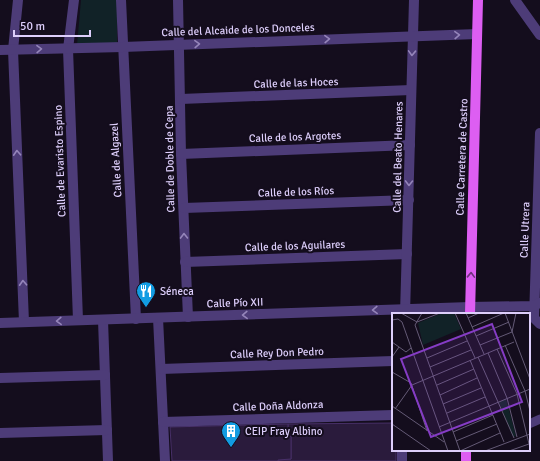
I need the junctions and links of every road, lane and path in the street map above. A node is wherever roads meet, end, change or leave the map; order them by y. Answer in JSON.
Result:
{"nodes":[{"id":1,"x":18,"y":0,"type":"edge"},
{"id":2,"x":74,"y":0,"type":"edge"},
{"id":3,"x":121,"y":0,"type":"edge"},
{"id":4,"x":178,"y":0,"type":"edge"},
{"id":5,"x":414,"y":0,"type":"edge"},
{"id":6,"x":478,"y":0,"type":"edge"},
{"id":7,"x":515,"y":0,"type":"edge"},
{"id":8,"x":477,"y":34,"type":"junction"},
{"id":9,"x":540,"y":35,"type":"edge"},
{"id":10,"x":413,"y":36,"type":"junction"},
{"id":11,"x":179,"y":44,"type":"junction"},
{"id":12,"x":123,"y":47,"type":"junction"},
{"id":13,"x":68,"y":49,"type":"junction"},
{"id":14,"x":0,"y":50,"type":"edge"},
{"id":15,"x":12,"y":50,"type":"junction"},
{"id":16,"x":411,"y":90,"type":"junction"},
{"id":17,"x":181,"y":99,"type":"junction"},
{"id":18,"x":540,"y":133,"type":"edge"},
{"id":19,"x":410,"y":145,"type":"junction"},
{"id":20,"x":181,"y":154,"type":"junction"},
{"id":21,"x":409,"y":200,"type":"junction"},
{"id":22,"x":184,"y":208,"type":"junction"},
{"id":23,"x":407,"y":254,"type":"junction"},
{"id":24,"x":185,"y":262,"type":"junction"},
{"id":25,"x":537,"y":304,"type":"edge"},
{"id":26,"x":470,"y":310,"type":"edge"},
{"id":27,"x":405,"y":312,"type":"edge"},
{"id":28,"x":188,"y":317,"type":"junction"},
{"id":29,"x":136,"y":318,"type":"junction"},
{"id":30,"x":158,"y":318,"type":"junction"},
{"id":31,"x":78,"y":320,"type":"junction"},
{"id":32,"x":103,"y":320,"type":"junction"},
{"id":33,"x":24,"y":322,"type":"junction"},
{"id":34,"x":0,"y":323,"type":"edge"},
{"id":35,"x":540,"y":324,"type":"edge"},
{"id":36,"x":392,"y":361,"type":"edge"},
{"id":37,"x":161,"y":369,"type":"junction"},
{"id":38,"x":105,"y":374,"type":"junction"},
{"id":39,"x":0,"y":378,"type":"edge"},
{"id":40,"x":392,"y":414,"type":"edge"},
{"id":41,"x":540,"y":419,"type":"edge"},
{"id":42,"x":163,"y":422,"type":"junction"},
{"id":43,"x":530,"y":424,"type":"edge"},
{"id":44,"x":107,"y":430,"type":"junction"},
{"id":45,"x":0,"y":434,"type":"edge"},
{"id":46,"x":108,"y":461,"type":"edge"},
{"id":47,"x":165,"y":461,"type":"edge"}],
"edges":[{"from":1,"to":15,"type":"street"},
{"from":2,"to":13,"type":"street","name":"Calle de Evaristo Espino"},
{"from":3,"to":12,"type":"street","name":"Calle de Algazel"},
{"from":4,"to":11,"type":"street","name":"Calle de Doble de Cepa"},
{"from":5,"to":10,"type":"street","name":"Calle del Beato Henares"},
{"from":6,"to":8,"type":"main road","name":"Calle Carretera de Castro"},
{"from":7,"to":9,"type":"street"},
{"from":10,"to":8,"type":"street","name":"Calle del Alcaide de los Donceles","one_way":true},
{"from":26,"to":8,"type":"main road","name":"Calle Carretera de Castro","one_way":true},
{"from":11,"to":10,"type":"street","name":"Calle del Alcaide de los Donceles","one_way":true},
{"from":10,"to":16,"type":"street","name":"Calle del Beato Henares","one_way":true},
{"from":11,"to":12,"type":"street","name":"Calle del Alcaide de los Donceles"},
{"from":11,"to":17,"type":"street","name":"Calle de Doble de Cepa"},
{"from":12,"to":13,"type":"street","name":"Calle del Alcaide de los Donceles"},
{"from":12,"to":29,"type":"street","name":"Calle de Algazel"},
{"from":15,"to":13,"type":"street","name":"Calle del Alcaide de los Donceles","one_way":true},
{"from":13,"to":31,"type":"street","name":"Calle de Evaristo Espino"},
{"from":14,"to":15,"type":"street","name":"Calle del Alcaide de los Donceles"},
{"from":33,"to":15,"type":"street","one_way":true},
{"from":16,"to":17,"type":"street","name":"Calle de las Hoces"},
{"from":16,"to":19,"type":"street","name":"Calle del Beato Henares"},
{"from":17,"to":20,"type":"street","name":"Calle de Doble de Cepa"},
{"from":18,"to":25,"type":"street","name":"Calle Utrera"},
{"from":19,"to":20,"type":"street","name":"Calle de los Argotes"},
{"from":19,"to":21,"type":"street","name":"Calle del Beato Henares","one_way":true},
{"from":20,"to":22,"type":"street","name":"Calle de Doble de Cepa"},
{"from":21,"to":22,"type":"street","name":"Calle de los Ríos"},
{"from":21,"to":23,"type":"street","name":"Calle del Beato Henares"},
{"from":24,"to":22,"type":"street","name":"Calle de Doble de Cepa","one_way":true},
{"from":23,"to":24,"type":"street","name":"Calle de los Aguilares"},
{"from":23,"to":27,"type":"street","name":"Calle del Beato Henares"},
{"from":24,"to":28,"type":"street","name":"Calle de Doble de Cepa"},
{"from":25,"to":26,"type":"street","name":"Calle Pío XII"},
{"from":25,"to":35,"type":"street","name":"Calle Utrera"},
{"from":26,"to":27,"type":"street","name":"Calle Pío XII"},
{"from":27,"to":28,"type":"street","name":"Calle Pío XII","one_way":true},
{"from":28,"to":30,"type":"street","name":"Calle Pío XII"},
{"from":29,"to":30,"type":"street","name":"Calle Pío XII"},
{"from":29,"to":32,"type":"street","name":"Calle Pío XII"},
{"from":30,"to":37,"type":"street"},
{"from":31,"to":32,"type":"street","name":"Calle Pío XII"},
{"from":31,"to":33,"type":"street","name":"Calle Pío XII","one_way":true},
{"from":32,"to":38,"type":"street"},
{"from":33,"to":34,"type":"street","name":"Calle Pío XII"},
{"from":36,"to":37,"type":"street","name":"Calle Rey Don Pedro"},
{"from":37,"to":42,"type":"street"},
{"from":38,"to":39,"type":"street"},
{"from":38,"to":44,"type":"street"},
{"from":40,"to":42,"type":"street","name":"Calle Doña Aldonza"},
{"from":41,"to":43,"type":"street"},
{"from":42,"to":47,"type":"street"},
{"from":44,"to":45,"type":"street"},
{"from":44,"to":46,"type":"street"}]}
